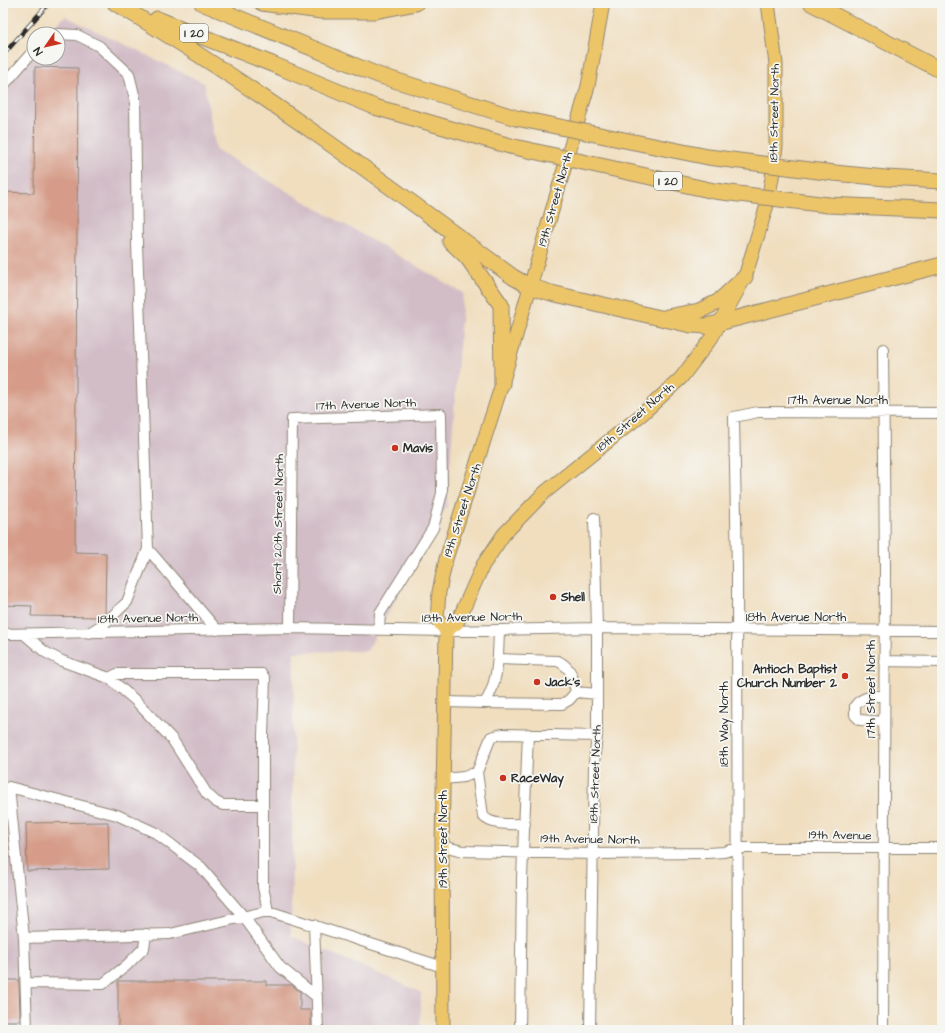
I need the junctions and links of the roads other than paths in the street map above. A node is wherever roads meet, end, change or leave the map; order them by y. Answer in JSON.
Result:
{"nodes":[{"id":1,"x":115,"y":3,"type":"edge"},
{"id":2,"x":202,"y":3,"type":"edge"},
{"id":3,"x":416,"y":3,"type":"edge"},
{"id":4,"x":603,"y":3,"type":"edge"},
{"id":5,"x":768,"y":3,"type":"edge"},
{"id":6,"x":811,"y":3,"type":"edge"},
{"id":7,"x":266,"y":4,"type":"edge"},
{"id":8,"x":66,"y":34,"type":"edge"},
{"id":9,"x":26,"y":59,"type":"edge"},
{"id":10,"x":942,"y":71,"type":"edge"},
{"id":11,"x":3,"y":86,"type":"edge"},
{"id":12,"x":942,"y":181,"type":"edge"},
{"id":13,"x":389,"y":186,"type":"junction"},
{"id":14,"x":942,"y":210,"type":"edge"},
{"id":15,"x":942,"y":265,"type":"edge"},
{"id":16,"x":745,"y":277,"type":"junction"},
{"id":17,"x":529,"y":286,"type":"junction"},
{"id":18,"x":664,"y":318,"type":"junction"},
{"id":19,"x":720,"y":323,"type":"junction"},
{"id":20,"x":883,"y":349,"type":"dead end"},
{"id":21,"x":502,"y":384,"type":"junction"},
{"id":22,"x":883,"y":413,"type":"junction"},
{"id":23,"x":942,"y":413,"type":"edge"},
{"id":24,"x":734,"y":417,"type":"joint"},
{"id":25,"x":292,"y":419,"type":"joint"},
{"id":26,"x":594,"y":518,"type":"dead end"},
{"id":27,"x":148,"y":549,"type":"junction"},
{"id":28,"x":290,"y":628,"type":"junction"},
{"id":29,"x":597,"y":628,"type":"junction"},
{"id":30,"x":379,"y":629,"type":"junction"},
{"id":31,"x":217,"y":630,"type":"junction"},
{"id":32,"x":499,"y":630,"type":"junction"},
{"id":33,"x":737,"y":630,"type":"junction"},
{"id":34,"x":446,"y":631,"type":"junction"},
{"id":35,"x":884,"y":631,"type":"junction"},
{"id":36,"x":942,"y":631,"type":"edge"},
{"id":37,"x":89,"y":633,"type":"junction"},
{"id":38,"x":3,"y":634,"type":"edge"},
{"id":39,"x":24,"y":634,"type":"junction"},
{"id":40,"x":498,"y":659,"type":"junction"},
{"id":41,"x":884,"y":660,"type":"junction"},
{"id":42,"x":942,"y":662,"type":"edge"},
{"id":43,"x":109,"y":678,"type":"junction"},
{"id":44,"x":576,"y":692,"type":"junction"},
{"id":45,"x":597,"y":694,"type":"junction"},
{"id":46,"x":884,"y":695,"type":"junction"},
{"id":47,"x":444,"y":702,"type":"junction"},
{"id":48,"x":486,"y":703,"type":"junction"},
{"id":49,"x":884,"y":722,"type":"junction"},
{"id":50,"x":528,"y":734,"type":"junction"},
{"id":51,"x":597,"y":736,"type":"junction"},
{"id":52,"x":477,"y":772,"type":"junction"},
{"id":53,"x":443,"y":779,"type":"junction"},
{"id":54,"x":6,"y":786,"type":"edge"},
{"id":55,"x":263,"y":805,"type":"junction"},
{"id":56,"x":525,"y":824,"type":"junction"},
{"id":57,"x":442,"y":846,"type":"junction"},
{"id":58,"x":738,"y":848,"type":"junction"},
{"id":59,"x":884,"y":848,"type":"junction"},
{"id":60,"x":942,"y":848,"type":"edge"},
{"id":61,"x":524,"y":852,"type":"junction"},
{"id":62,"x":593,"y":854,"type":"junction"},
{"id":63,"x":268,"y":911,"type":"junction"},
{"id":64,"x":244,"y":917,"type":"junction"},
{"id":65,"x":314,"y":925,"type":"junction"},
{"id":66,"x":146,"y":934,"type":"junction"},
{"id":67,"x":24,"y":938,"type":"junction"},
{"id":68,"x":443,"y":967,"type":"junction"},
{"id":69,"x":26,"y":983,"type":"junction"},
{"id":70,"x":316,"y":997,"type":"junction"},
{"id":71,"x":27,"y":1030,"type":"edge"},
{"id":72,"x":318,"y":1030,"type":"edge"},
{"id":73,"x":443,"y":1030,"type":"edge"},
{"id":74,"x":520,"y":1030,"type":"edge"},
{"id":75,"x":590,"y":1030,"type":"edge"},
{"id":76,"x":738,"y":1030,"type":"edge"},
{"id":77,"x":883,"y":1030,"type":"edge"}],
"edges":[{"from":1,"to":13,"type":"highway"},
{"from":1,"to":14,"type":"highway","number":"I 20","bridge":true},
{"from":2,"to":12,"type":"highway","number":"I 20","bridge":true},
{"from":3,"to":7,"type":"highway"},
{"from":4,"to":17,"type":"main road","name":"19th Street North"},
{"from":5,"to":16,"type":"main road","name":"18th Street North"},
{"from":6,"to":10,"type":"highway"},
{"from":8,"to":27,"type":"street"},
{"from":9,"to":11,"type":"street"},
{"from":13,"to":17,"type":"highway"},
{"from":13,"to":21,"type":"highway"},
{"from":15,"to":19,"type":"highway"},
{"from":16,"to":18,"type":"highway"},
{"from":16,"to":19,"type":"main road","name":"18th Street North"},
{"from":17,"to":18,"type":"highway"},
{"from":17,"to":21,"type":"main road","name":"19th Street North"},
{"from":18,"to":19,"type":"highway"},
{"from":19,"to":34,"type":"main road","name":"18th Street North"},
{"from":20,"to":22,"type":"street","name":"17th Street North"},
{"from":21,"to":34,"type":"main road","name":"19th Street North"},
{"from":22,"to":23,"type":"street","name":"17th Avenue North"},
{"from":22,"to":24,"type":"street","name":"17th Avenue North"},
{"from":22,"to":35,"type":"street","name":"17th Street North"},
{"from":24,"to":33,"type":"street","name":"18th Way North"},
{"from":25,"to":28,"type":"street","name":"Short 20th Street North"},
{"from":25,"to":30,"type":"street","name":"17th Avenue North"},
{"from":26,"to":29,"type":"street","name":"18th Street North"},
{"from":27,"to":31,"type":"street"},
{"from":27,"to":37,"type":"street"},
{"from":28,"to":30,"type":"street","name":"18th Avenue North"},
{"from":28,"to":31,"type":"street","name":"18th Avenue North"},
{"from":29,"to":32,"type":"street","name":"18th Avenue North"},
{"from":29,"to":33,"type":"street","name":"18th Avenue North"},
{"from":29,"to":45,"type":"street","name":"18th Street North"},
{"from":30,"to":34,"type":"street","name":"18th Avenue North"},
{"from":31,"to":37,"type":"street","name":"18th Avenue North"},
{"from":32,"to":34,"type":"street","name":"18th Avenue North"},
{"from":32,"to":40,"type":"street"},
{"from":33,"to":35,"type":"street","name":"18th Avenue North"},
{"from":33,"to":58,"type":"street","name":"18th Way North"},
{"from":34,"to":47,"type":"main road","name":"19th Street North"},
{"from":35,"to":36,"type":"street","name":"18th Avenue North"},
{"from":35,"to":41,"type":"street","name":"17th Street North"},
{"from":37,"to":39,"type":"street","name":"18th Avenue North"},
{"from":38,"to":39,"type":"street","name":"18th Avenue North"},
{"from":39,"to":43,"type":"street"},
{"from":40,"to":44,"type":"street"},
{"from":40,"to":48,"type":"street"},
{"from":41,"to":42,"type":"street"},
{"from":41,"to":46,"type":"street","name":"17th Street North"},
{"from":43,"to":55,"type":"street"},
{"from":43,"to":55,"type":"street"},
{"from":44,"to":45,"type":"street"},
{"from":44,"to":48,"type":"street"},
{"from":45,"to":51,"type":"street","name":"18th Street North"},
{"from":46,"to":49,"type":"street","name":"17th Street North"},
{"from":46,"to":49,"type":"street"},
{"from":47,"to":48,"type":"street"},
{"from":47,"to":53,"type":"main road","name":"19th Street North"},
{"from":49,"to":59,"type":"street","name":"17th Street North"},
{"from":50,"to":51,"type":"street"},
{"from":50,"to":52,"type":"street"},
{"from":50,"to":56,"type":"street"},
{"from":51,"to":62,"type":"street","name":"18th Street North"},
{"from":52,"to":53,"type":"street"},
{"from":52,"to":56,"type":"street"},
{"from":53,"to":57,"type":"main road","name":"19th Street North"},
{"from":54,"to":64,"type":"street"},
{"from":54,"to":67,"type":"street"},
{"from":55,"to":63,"type":"street"},
{"from":56,"to":61,"type":"street"},
{"from":57,"to":61,"type":"street","name":"19th Avenue North"},
{"from":57,"to":68,"type":"main road","name":"19th Street North"},
{"from":58,"to":59,"type":"street","name":"19th Avenue"},
{"from":58,"to":62,"type":"street","name":"19th Avenue North"},
{"from":58,"to":76,"type":"street","name":"18th Way North"},
{"from":59,"to":60,"type":"street","name":"19th Avenue"},
{"from":59,"to":77,"type":"street","name":"17th Street North"},
{"from":61,"to":62,"type":"street","name":"19th Avenue North"},
{"from":61,"to":74,"type":"street"},
{"from":62,"to":75,"type":"street","name":"18th Street North"},
{"from":63,"to":64,"type":"street"},
{"from":63,"to":65,"type":"street"},
{"from":64,"to":66,"type":"street"},
{"from":64,"to":70,"type":"street"},
{"from":65,"to":68,"type":"street"},
{"from":65,"to":70,"type":"street"},
{"from":66,"to":67,"type":"street"},
{"from":66,"to":69,"type":"street"},
{"from":67,"to":69,"type":"street"},
{"from":68,"to":73,"type":"main road","name":"19th Street North"},
{"from":69,"to":71,"type":"street"},
{"from":70,"to":72,"type":"street"}]}
